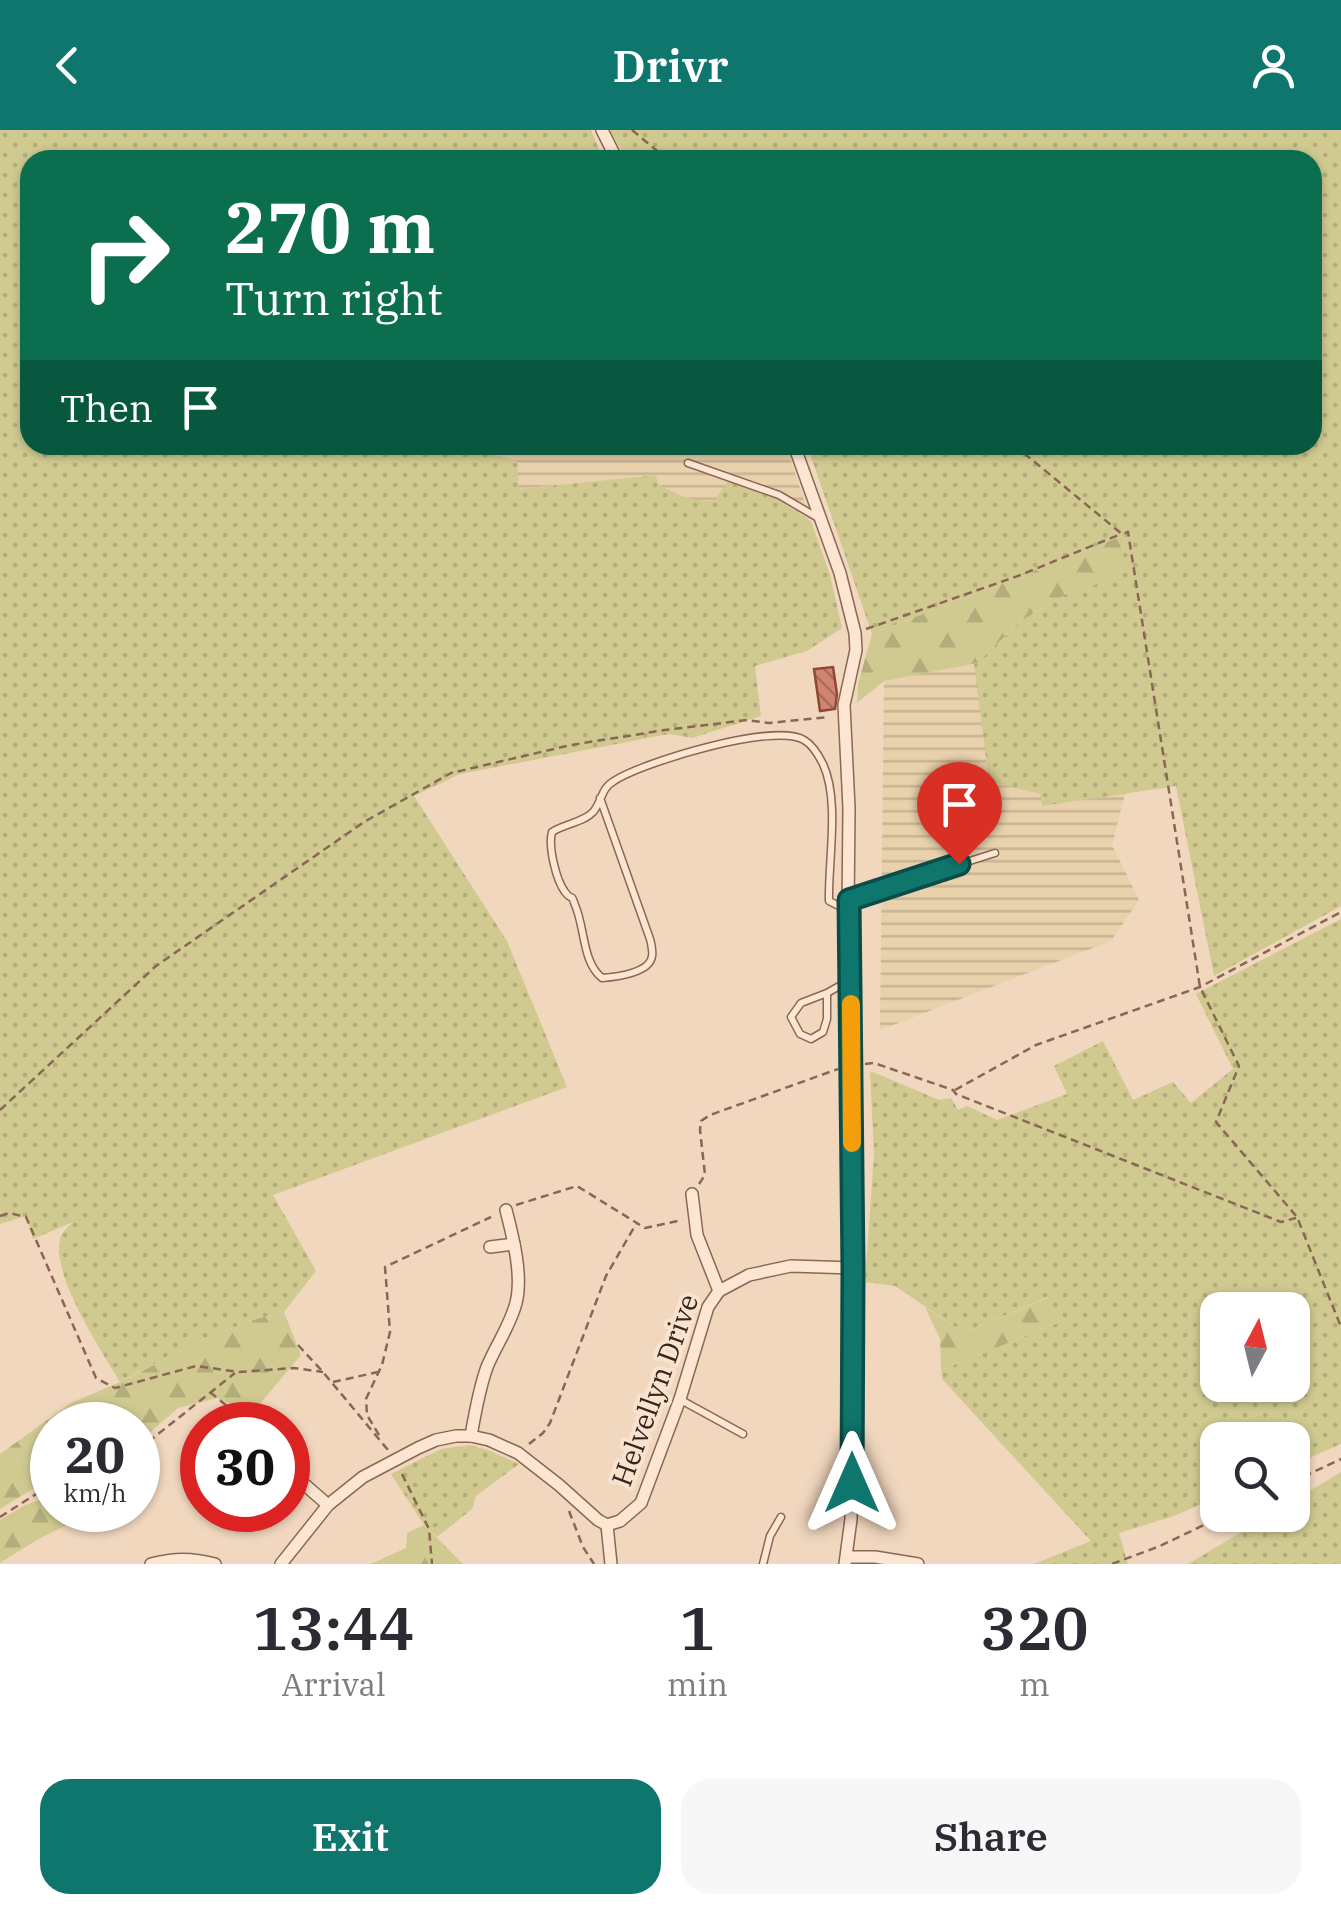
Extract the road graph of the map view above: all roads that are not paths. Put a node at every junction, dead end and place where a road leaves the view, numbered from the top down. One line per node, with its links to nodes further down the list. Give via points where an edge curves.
1 (798, 455): 3 (street)
2 (688, 463): 3 (lane, via 779,495)
3 (821, 520): 6 (street, via 856,632 844,704)
4 (600, 798): 4 (lane, via 592,813 552,832 549,841 594,972 614,978 642,968 653,954); 6 (lane, via 608,784 630,771 725,743 781,734 806,741 825,768 831,803 830,901)
5 (996, 852): 6 (lane)
6 (848, 905): 7 (street)
7 (851, 979): 8 (lane); 13 (street)
8 (827, 993): 8 (lane, via 796,1009 791,1017 800,1034 812,1039 823,1032)
9 (692, 1194): 14 (street, via 696,1234)
10 (506, 1210): 11 (street)
11 (514, 1244): 12 (street); 17 (street, via 517,1300 488,1368)
12 (490, 1247)
13 (853, 1268): 14 (street, Helvellyn Drive, via 791,1266 749,1275); 22 (street)
14 (718, 1291): 15 (street, Helvellyn Drive)
15 (680, 1400): 16 (lane); 21 (street, Helvellyn Drive, via 642,1503)
16 (744, 1434)
17 (471, 1436): 19 (street, via 436,1440 363,1477); 21 (street, Helvellyn Drive, via 518,1453)
18 (310, 1489): 19 (street)
19 (328, 1505): 25 (street)
20 (781, 1517): 27 (lane)
21 (607, 1525): 26 (street)
22 (846, 1561): 28 (street, via 875,1557)
23 (151, 1564): 24 (street, via 176,1558)
24 (215, 1564)
25 (281, 1564)
26 (611, 1564)
27 (763, 1564)
28 (918, 1564)

